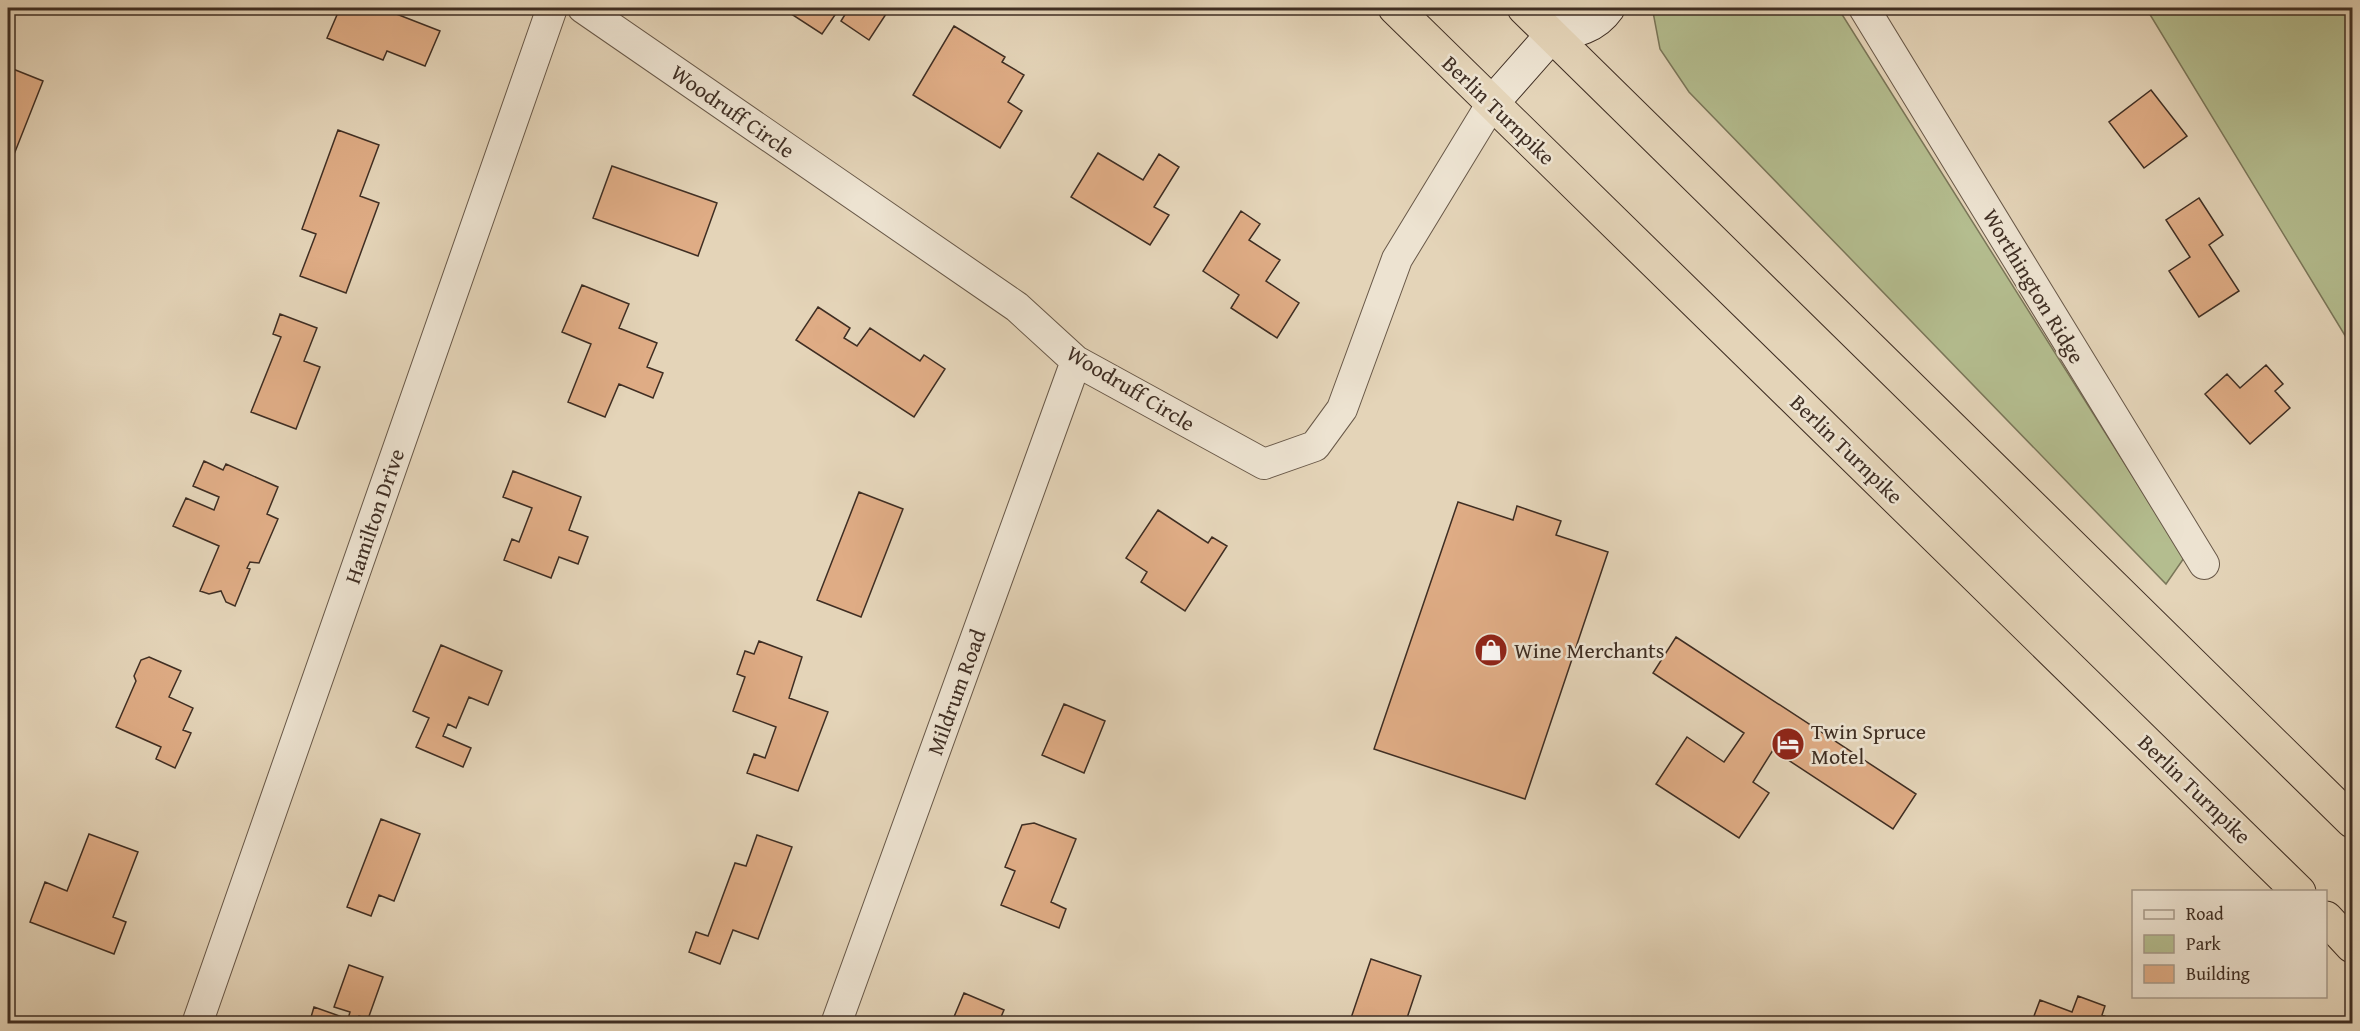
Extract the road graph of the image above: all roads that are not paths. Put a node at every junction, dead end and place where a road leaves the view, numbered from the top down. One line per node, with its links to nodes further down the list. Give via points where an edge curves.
1 (552, 8): 15 (street, Hamilton Drive)
2 (583, 8): 9 (street, Woodruff Circle, via 1017,307)
3 (1395, 8): 8 (highway, Berlin Turnpike)
4 (1524, 8): 7 (highway)
5 (1608, 8): 7 (main road, via 1581,30)
6 (1864, 8): 10 (street, Worthington Ridge)
7 (1557, 21): 8 (main road); 11 (highway)
8 (1492, 103): 9 (street, Woodruff Circle, via 1397,259 1342,409 1315,446 1264,464); 12 (highway, Berlin Turnpike)
9 (1076, 361): 16 (street, Mildrum Road)
10 (2204, 564)
11 (2352, 820)
12 (2298, 890)
13 (2327, 920): 14 (highway)
14 (2352, 946)
15 (197, 1023)
16 (836, 1023)

